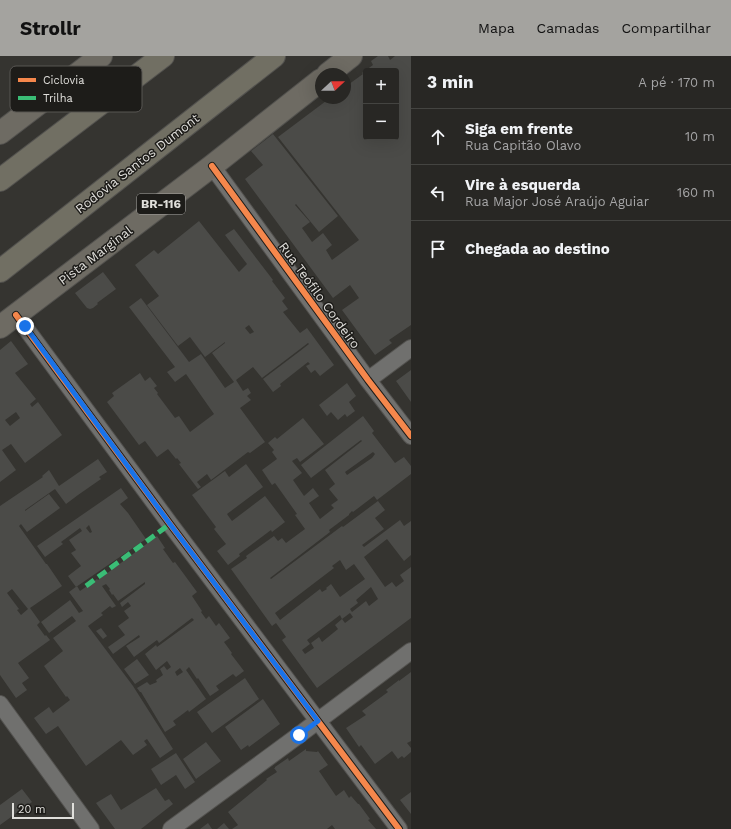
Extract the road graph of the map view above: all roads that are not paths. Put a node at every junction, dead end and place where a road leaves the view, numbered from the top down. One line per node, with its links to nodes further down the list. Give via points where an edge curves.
1 (101, 56): 6 (main road)
2 (163, 56): 8 (highway)
3 (285, 56): 5 (highway, Rodovia Santos Dumont)
4 (351, 56): 7 (main road)
5 (267, 62): 15 (highway, Rodovia Santos Dumont)
6 (88, 66)
7 (336, 68)
8 (142, 72)
9 (315, 85): 13 (main road, Pista Marginal / BR-116)
10 (28, 112): 12 (main road)
11 (89, 112): 14 (highway)
12 (0, 134)
13 (212, 166): 16 (main road, Pista Marginal / BR-116); 18 (street, Rua Teófilo Cordeiro)
14 (0, 180)
15 (0, 271)
16 (8, 321): 22 (street, via 170,524)
17 (411, 348): 18 (street)
18 (368, 380): 19 (street, Rua Teófilo Cordeiro)
19 (411, 436)
20 (411, 651): 22 (street)
21 (0, 704): 23 (street)
22 (318, 721): 24 (street); 25 (street)
23 (91, 829)
24 (171, 829)
25 (399, 829)

